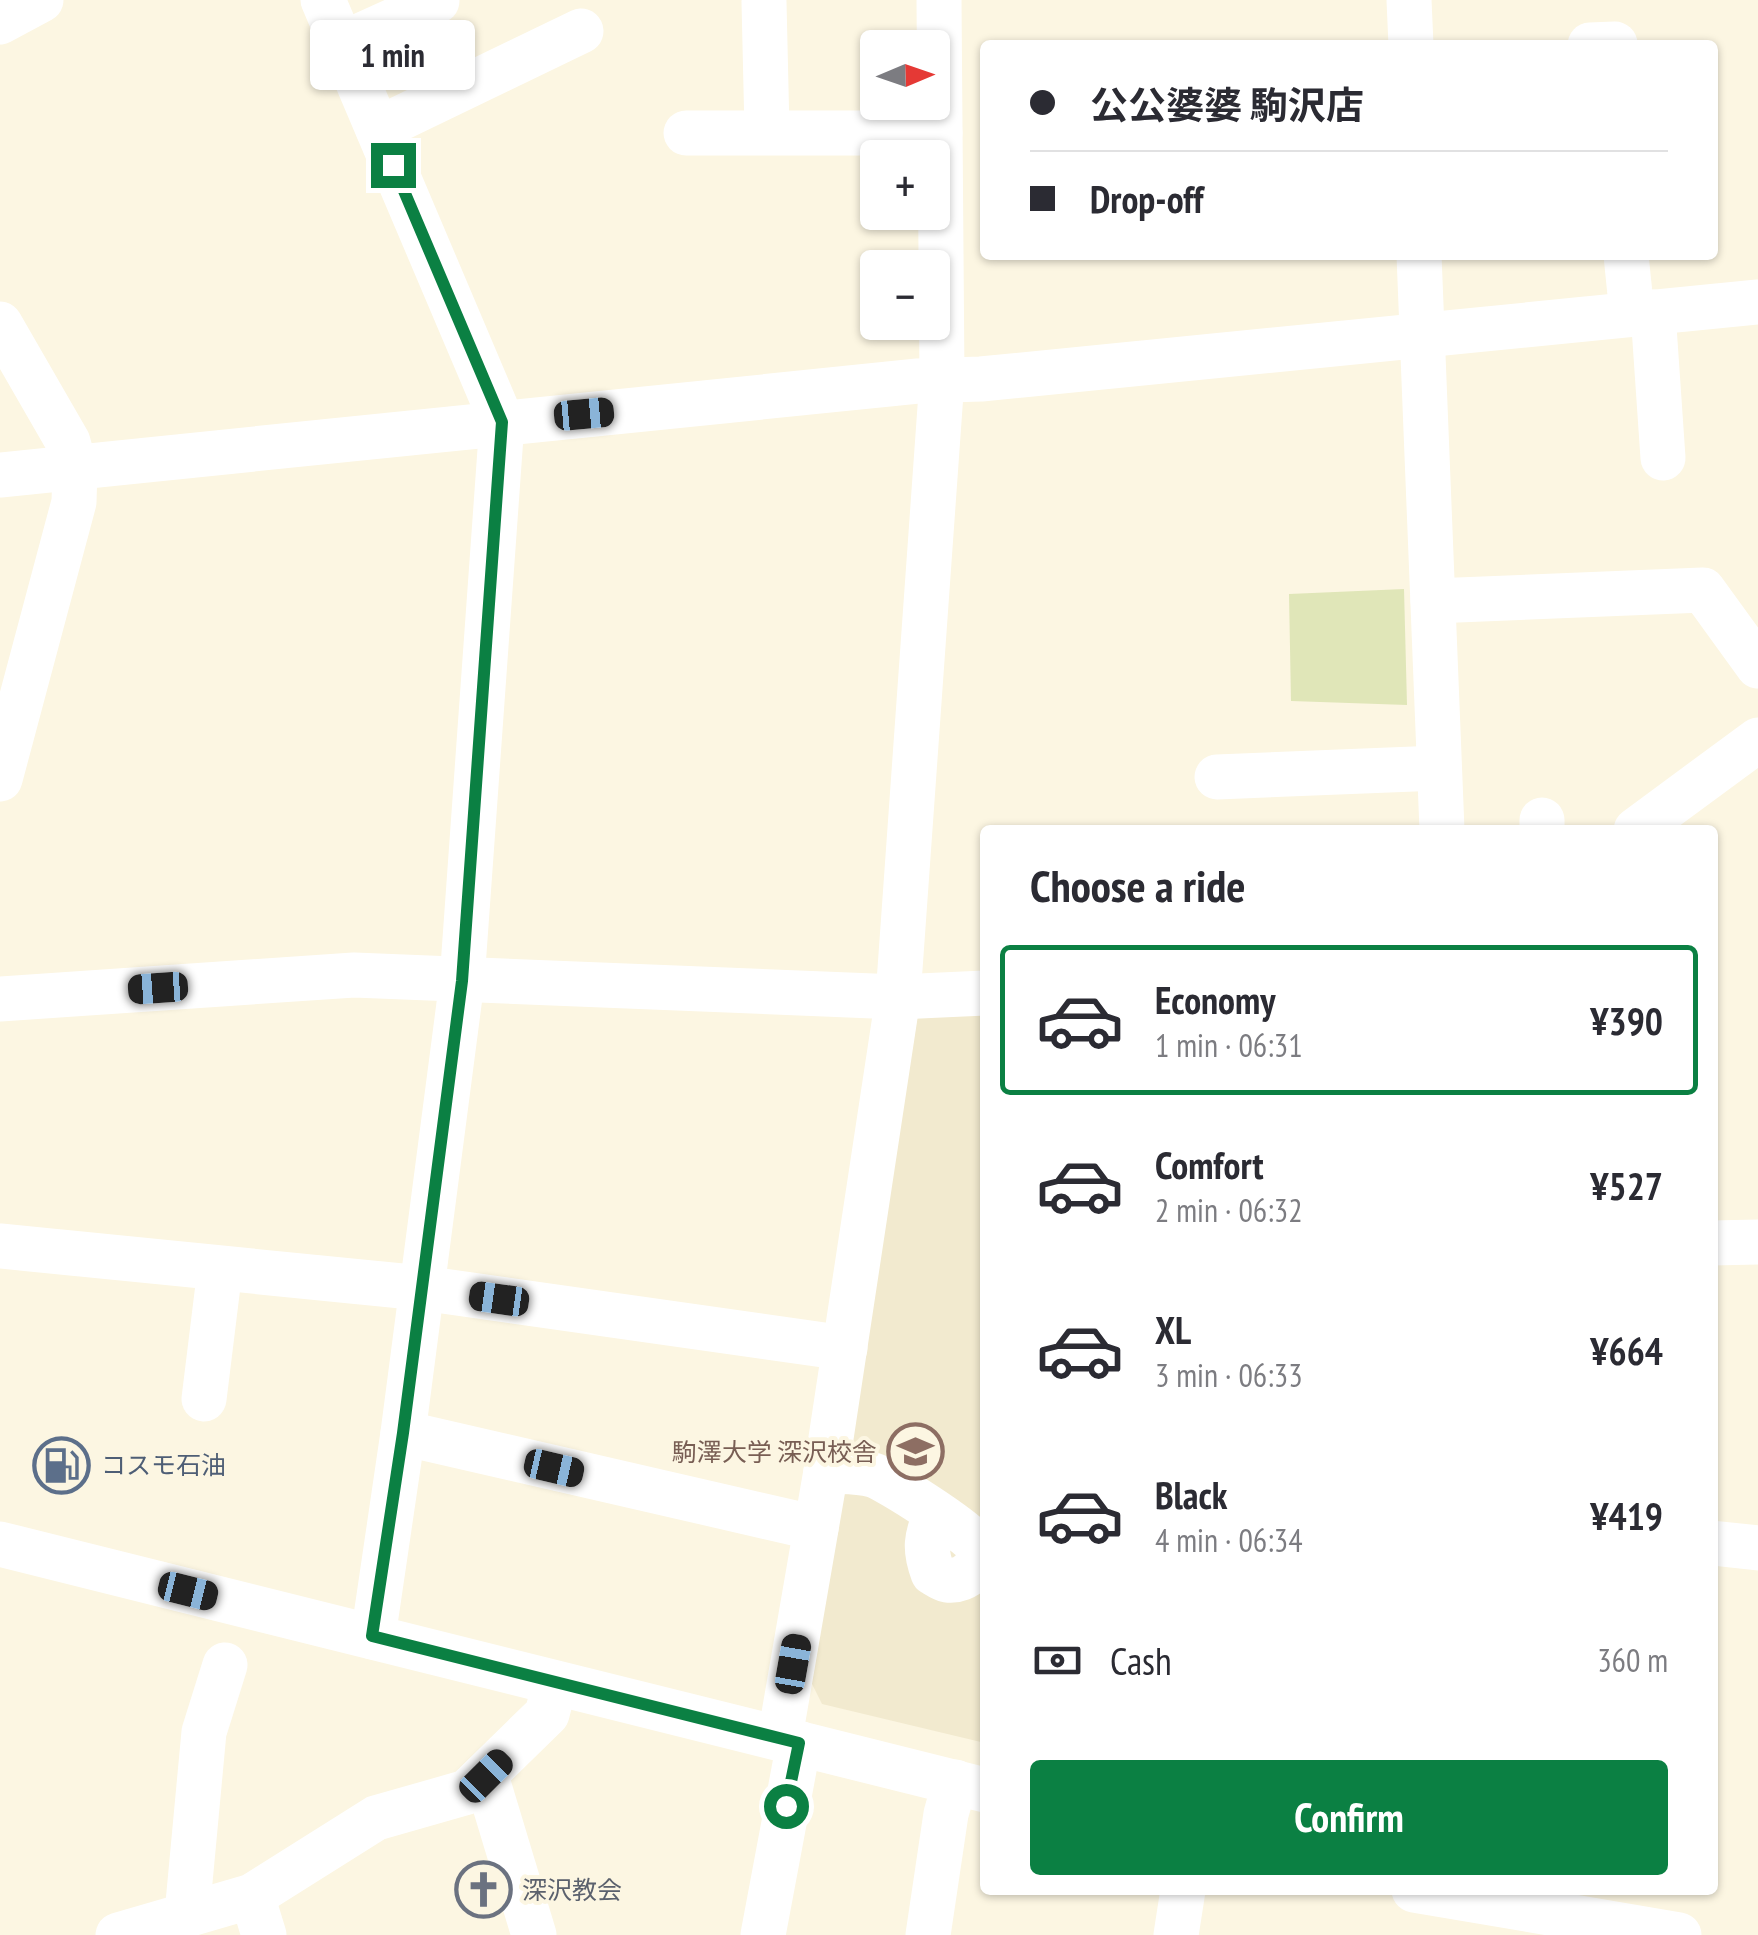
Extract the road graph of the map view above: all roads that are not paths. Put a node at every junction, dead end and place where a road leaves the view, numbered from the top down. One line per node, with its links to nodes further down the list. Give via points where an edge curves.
1 (41, 0): 7 (street)
2 (324, 0): 10 (street)
3 (939, 0): 13 (street)
4 (1409, 0): 9 (street)
5 (438, 1): 10 (street)
6 (764, 2): 12 (street)
7 (0, 22)
8 (581, 30): 11 (street)
9 (1411, 40)
10 (342, 44): 11 (street)
11 (378, 128): 22 (street)
12 (767, 132): 13 (street); 14 (street)
13 (940, 132): 21 (street)
14 (686, 133)
15 (1418, 260): 20 (street)
16 (1627, 260): 18 (street)
17 (1758, 302): 18 (street)
18 (1643, 313): 20 (street); 23 (street)
19 (0, 324): 24 (street, via 68,442)
20 (1422, 334): 21 (street); 26 (street)
21 (942, 379): 22 (street); 36 (street)
22 (502, 422): 24 (street); 34 (street)
23 (1663, 458)
24 (75, 468): 25 (street); 31 (street, via 74,502)
25 (0, 475)
26 (1433, 601): 27 (street, via 1703,590); 29 (street)
27 (1758, 666)
28 (1758, 740): 33 (street)
29 (1439, 768): 30 (street); 32 (street)
30 (1217, 777)
31 (0, 779)
32 (1442, 825)
33 (1643, 825)
34 (462, 981): 36 (street); 37 (street, via 354,975); 42 (street)
35 (980, 993): 36 (street)
36 (898, 997): 43 (street)
37 (0, 1000)
38 (1758, 1242): 39 (street)
39 (1718, 1243)
40 (0, 1246): 41 (street)
41 (220, 1269): 42 (street); 44 (street)
42 (422, 1288): 43 (street); 45 (street)
43 (845, 1348): 46 (street)
44 (204, 1399)
45 (403, 1433): 48 (street); 52 (street)
46 (826, 1471): 47 (street, via 875,1475); 48 (street)
47 (936, 1513)
48 (816, 1528): 55 (street)
49 (0, 1544): 52 (street)
50 (1718, 1544): 51 (street)
51 (1758, 1548)
52 (372, 1636): 54 (street)
53 (224, 1665): 60 (street, via 204,1732)
54 (555, 1683): 55 (street); 56 (street, via 547,1714)
55 (789, 1740): 57 (street); 64 (street)
56 (486, 1776): 61 (street, via 467,1792 376,1818); 63 (street)
57 (970, 1786): 65 (street, via 946,1814)
58 (1182, 1895): 66 (street)
59 (1483, 1897): 67 (street)
60 (188, 1914): 61 (street); 62 (street)
61 (258, 1916)
62 (118, 1935)
63 (534, 1935)
64 (762, 1935)
65 (928, 1935)
66 (1176, 1935)
67 (1678, 1935)

